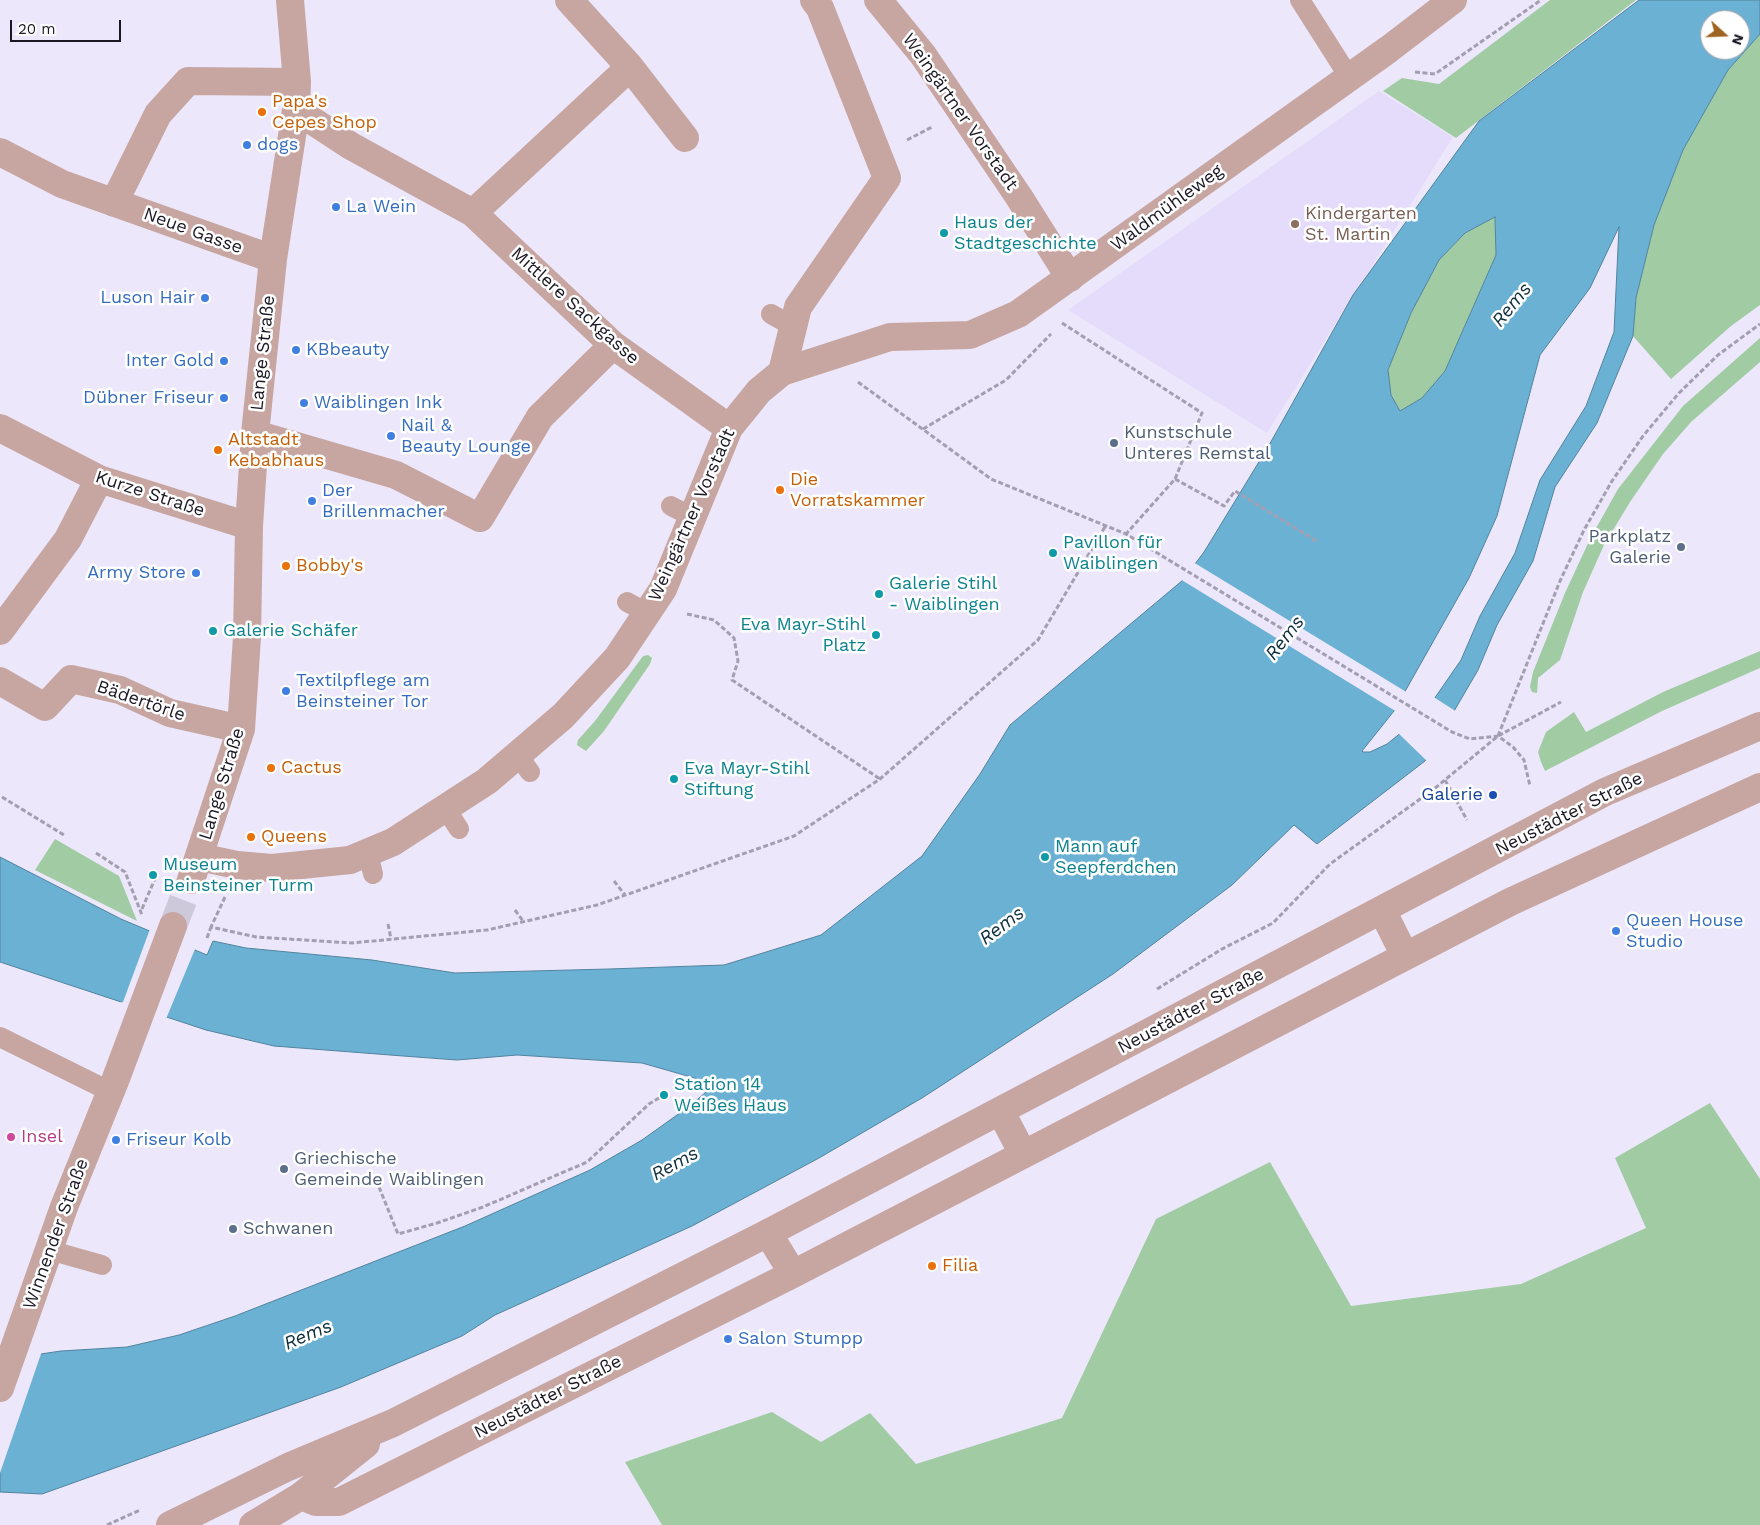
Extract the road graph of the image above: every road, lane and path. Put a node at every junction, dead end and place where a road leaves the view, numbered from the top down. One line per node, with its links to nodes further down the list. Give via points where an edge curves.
1 (290, 0): 11 (street, Lange Straße)
2 (569, 0): 8 (street)
3 (878, 0): 13 (street, Weingärtner Vorstadt, via 923,55)
4 (1300, 0): 10 (lane)
5 (1453, 0): 10 (street, Waldmühleweg)
6 (1541, 0): 9 (path, via 1435,74)
7 (823, 3): 16 (street)
8 (630, 67): 14 (street); 18 (street)
9 (1410, 72)
10 (1349, 77): 20 (street, Waldmühleweg)
11 (297, 82): 12 (street, Lange Straße); 17 (street, via 188,81 158,114)
12 (296, 110): 18 (street, Mittlere Sackgasse, via 351,146); 19 (street, Lange Straße)
13 (962, 112): 16 (path); 20 (street, Weingärtner Vorstadt)
14 (685, 138)
15 (0, 152): 17 (street, Neue Gasse, via 62,184)
16 (877, 155): 26 (street, via 886,178 798,307 782,320)
17 (114, 203): 19 (street, Neue Gasse)
18 (473, 213): 24 (street, Mittlere Sackgasse)
19 (273, 259): 30 (street, Lange Straße)
20 (1070, 278): 25 (street, Waldmühleweg, via 1018,314 970,334 890,337)
21 (1056, 320): 22 (path)
22 (1062, 323): 29 (path, via 1006,380); 31 (path, via 1202,413)
23 (1760, 324): 43 (path, via 1718,355 1680,393 1643,436 1612,482 1560,581)
24 (613, 345): 28 (street, Mittlere Sackgasse); 30 (street, via 540,416 480,518 396,475)
25 (825, 358): 26 (street, Weingärtner Vorstadt); 29 (path)
26 (782, 372): 28 (street, Weingärtner Vorstadt, via 759,391)
27 (0, 428): 32 (street, Kurze Straße)
28 (730, 428): 37 (street, Weingärtner Vorstadt, via 682,512)
29 (923, 430): 33 (path, via 991,479)
30 (255, 434): 34 (street, Lange Straße)
31 (1175, 478): 35 (path); 36 (path, via 1224,506 1235,491 1240,493)
32 (99, 480): 34 (street, Kurze Straße); 38 (street, via 68,539)
33 (1106, 525): 35 (path); 44 (path, via 1038,640)
34 (249, 526): 42 (street, Lange Straße, via 248,637)
35 (1126, 534): 43 (path, via 1452,732 1470,739)
36 (1318, 542)
37 (663, 589): 44 (path, via 684,614 714,620 734,638 738,661 732,680); 52 (street, Weingärtner Vorstadt, via 637,607 617,658 524,764 500,772 452,819 393,842 370,863 350,860 285,874)
38 (3, 619)
39 (0, 681): 42 (street, Bädertörle, via 46,707 71,678 120,690 170,713)
40 (1561, 702): 43 (path)
41 (1760, 726): 58 (street, Neustädter Straße, via 1605,792)
42 (241, 729): 52 (street, Lange Straße)
43 (1498, 736): 45 (path); 46 (path, via 1524,760)
44 (880, 779): 56 (path, via 794,836)
45 (1445, 780): 49 (path); 61 (path, via 1330,864)
46 (1530, 786)
47 (1760, 787): 65 (street, Neustädter Straße, via 1510,902)
48 (2, 797): 50 (path)
49 (1467, 820)
50 (64, 835)
51 (96, 853): 55 (path, via 125,872)
52 (210, 866): 64 (path, via 211,927 256,937 352,943)
53 (614, 881): 56 (path)
54 (153, 883): 59 (path)
55 (134, 894)
56 (625, 895): 60 (path, via 597,905)
57 (514, 910): 60 (path)
58 (1382, 910): 65 (street); 69 (street, Neustädter Straße)
59 (141, 912)
60 (523, 922): 64 (path, via 487,930)
61 (1274, 922)
62 (388, 924): 64 (path)
63 (170, 932): 67 (street)
64 (391, 939)
65 (1404, 956): 70 (street, Neustädter Straße)
66 (0, 1037): 67 (lane)
67 (113, 1087): 73 (street, Winnender Straße)
68 (664, 1095): 71 (path, via 649,1104 587,1162 437,1223 398,1234)
69 (1001, 1112): 70 (street); 72 (street, Neustädter Straße)
70 (1023, 1154): 75 (street, Neustädter Straße)
71 (379, 1187)
72 (768, 1233): 75 (street); 77 (street, Neustädter Straße)
73 (49, 1250): 74 (lane); 76 (street, Winnender Straße)
74 (102, 1264)
75 (793, 1274): 78 (street, Neustädter Straße, via 340,1502 316,1502)
76 (0, 1388)
77 (393, 1423): 78 (street, Neustädter Straße); 79 (street, Neustädter Straße, via 288,1467)
78 (300, 1496): 80 (street, Neustädter Straße)
79 (170, 1525)
80 (253, 1525)

